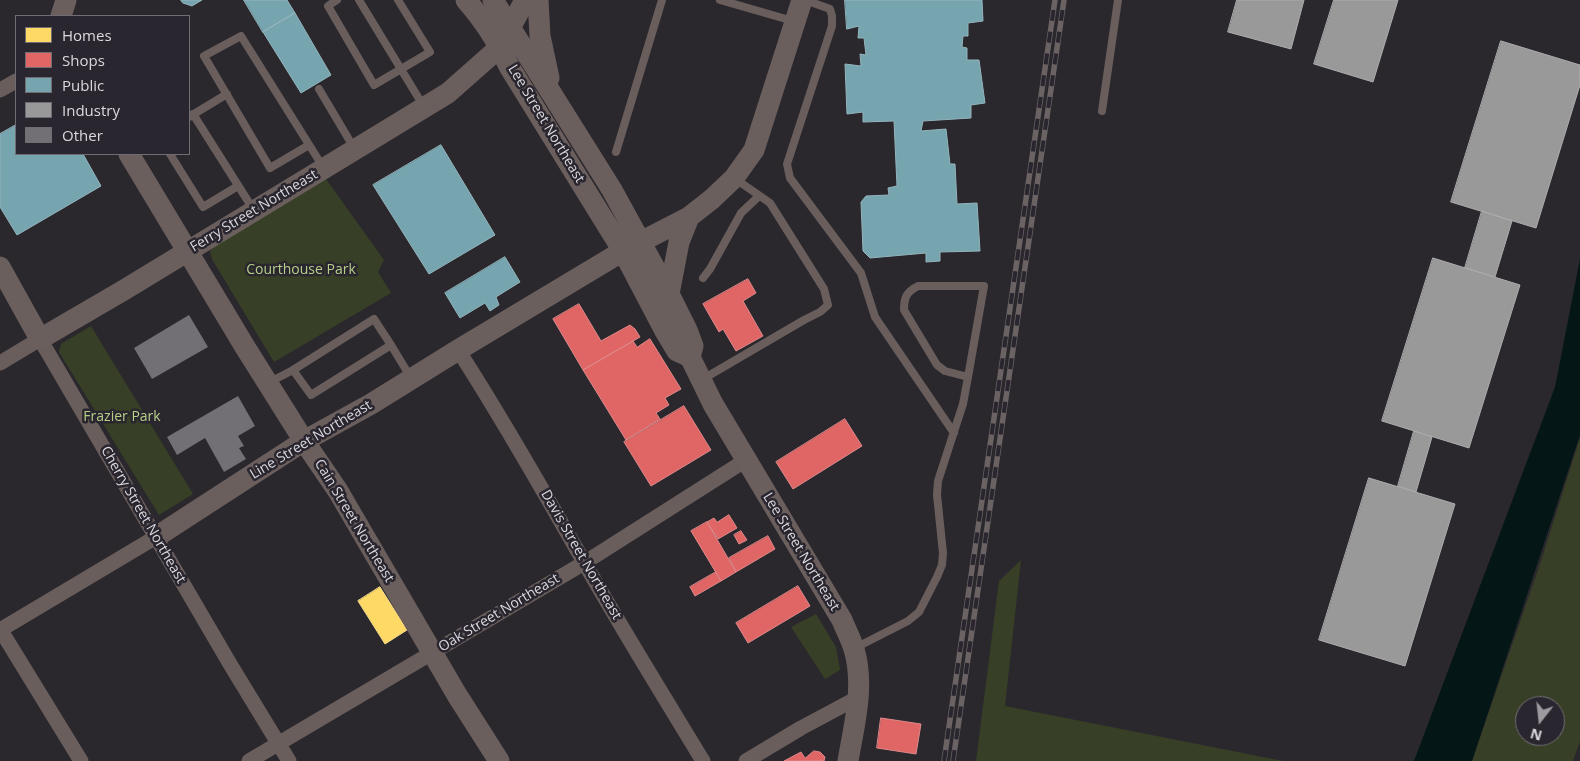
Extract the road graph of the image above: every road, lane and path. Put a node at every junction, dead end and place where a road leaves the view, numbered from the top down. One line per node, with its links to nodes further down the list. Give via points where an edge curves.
1 (66, 0): 13 (street)
2 (336, 0): 17 (lane, via 328,6 374,85)
3 (359, 0): 17 (lane)
4 (398, 0): 17 (lane, via 430,52)
5 (466, 0): 16 (street, Lee Street Northeast)
6 (493, 0): 15 (street, Lee Street Northeast)
7 (525, 0): 15 (street, Ferry Street Northeast)
8 (538, 0): 21 (street, via 540,36)
9 (662, 0): 28 (lane)
10 (720, 0): 14 (lane)
11 (803, 0): 14 (street, Line Street Northeast); 52 (lane, via 830,8 832,26 787,164 790,178 861,273 875,317)
12 (1118, 0): 24 (lane)
13 (61, 15)
14 (795, 22): 32 (street, Line Street Northeast, via 754,150)
15 (510, 28): 16 (street, Ferry Street Northeast); 21 (street, Lee Street Northeast)
16 (500, 47): 23 (street, Ferry Street Northeast, via 458,86); 37 (street, Lee Street Northeast, via 510,68)
17 (401, 69): 23 (lane)
18 (15, 82): 20 (street)
19 (319, 89): 27 (lane)
20 (0, 90)
21 (553, 93): 37 (street, Lee Street Northeast, via 612,190)
22 (226, 94): 25 (lane); 26 (lane, via 270,168); 26 (lane, via 204,56 241,36)
23 (425, 108): 27 (street, Ferry Street Northeast)
24 (1102, 111)
25 (191, 115): 33 (lane)
26 (309, 145): 31 (lane)
27 (355, 149): 31 (street, Ferry Street Northeast)
28 (616, 152)
29 (130, 155): 38 (street, Cain Street Northeast)
30 (171, 155): 33 (lane, via 203,207)
31 (324, 168): 35 (street, Ferry Street Northeast)
32 (734, 178): 34 (lane); 36 (street, Line Street Northeast)
33 (238, 186): 35 (lane)
34 (759, 196): 40 (lane, via 741,213); 50 (lane, via 770,203 783,222 824,289 828,304 820,312)
35 (254, 211): 38 (street, Ferry Street Northeast)
36 (689, 217): 37 (street, Line Street Northeast); 41 (street, via 679,242)
37 (632, 246): 41 (street, Lee Street Northeast); 44 (street, Line Street Northeast); 45 (street, Lee Street Northeast, via 665,331 677,351)
38 (186, 251): 42 (street, Ferry Street Northeast); 51 (street, Cain Street Northeast)
39 (0, 267): 42 (street, Cherry Street Northeast)
40 (703, 278)
41 (669, 294): 45 (street, Lee Street Northeast, via 693,346)
42 (40, 339): 46 (street, Ferry Street Northeast); 55 (street, Cherry Street Northeast)
43 (391, 346): 47 (lane, via 311,394); 47 (lane, via 374,319); 49 (lane)
44 (458, 350): 49 (street, Line Street Northeast); 56 (street, Davis Street Northeast)
45 (690, 357): 50 (street, Lee Street Northeast)
46 (0, 363)
47 (293, 370): 51 (lane)
48 (968, 377): 48 (lane, via 945,371 938,365 904,310 904,300 910,290 918,286 984,286); 52 (lane)
49 (412, 379): 53 (street, Line Street Northeast)
50 (702, 380): 54 (street, Lee Street Northeast)
51 (268, 383): 53 (street, Cain Street Northeast)
52 (954, 433): 58 (lane, via 938,481 943,553 938,577 914,617)
53 (304, 441): 55 (street, Line Street Northeast); 59 (street, Cain Street Northeast, via 338,492)
54 (746, 460): 56 (street, Oak Street Northeast); 58 (street, Lee Street Northeast, via 842,620)
55 (156, 537): 57 (street, Line Street Northeast); 61 (street, Cherry Street Northeast)
56 (584, 563): 59 (street, Oak Street Northeast); 66 (street, Davis Street Northeast)
57 (0, 629): 62 (street)
58 (854, 649): 60 (street, Lee Street Northeast)
59 (433, 653): 61 (street, Oak Street Northeast); 65 (street, Cain Street Northeast)
60 (859, 697): 67 (street); 68 (street, Lee Street Northeast)
61 (279, 744): 63 (street, Oak Street Northeast); 64 (street, Cherry Street Northeast)
62 (81, 761)
63 (249, 761)
64 (289, 761)
65 (499, 761)
66 (702, 761)
67 (746, 761)
68 (848, 761)

